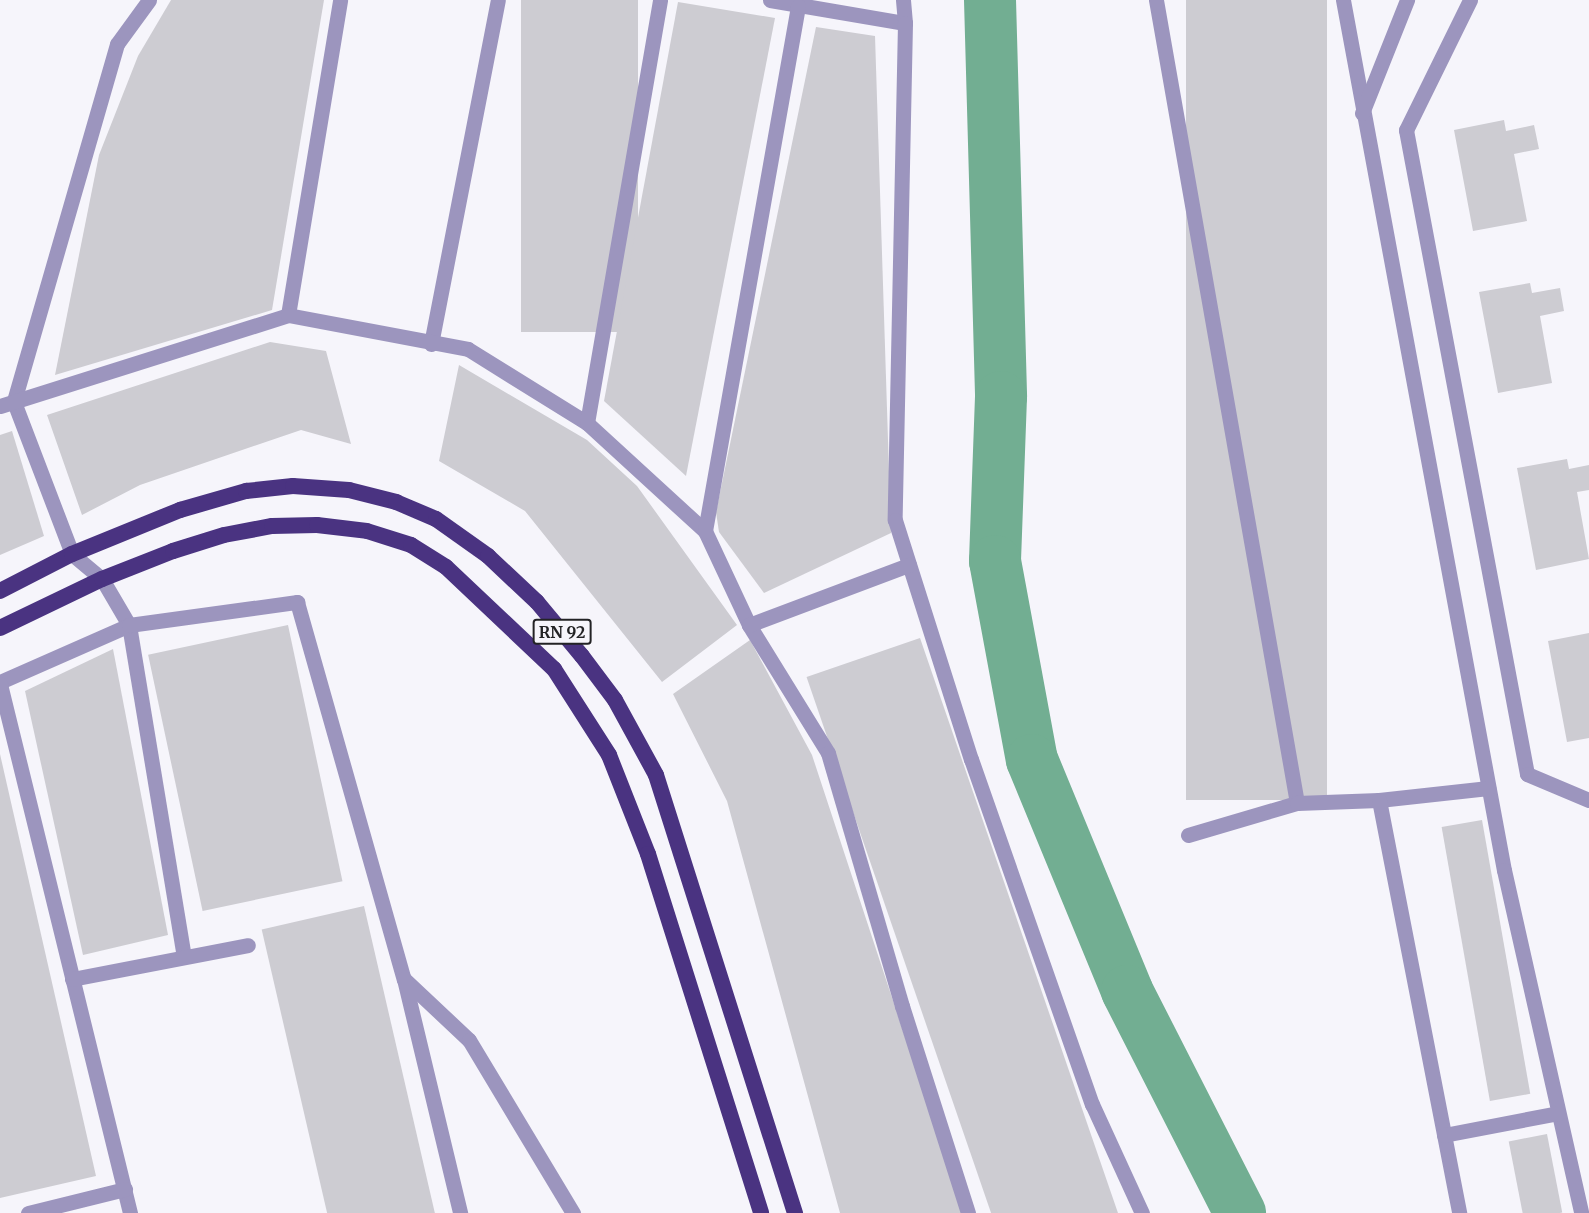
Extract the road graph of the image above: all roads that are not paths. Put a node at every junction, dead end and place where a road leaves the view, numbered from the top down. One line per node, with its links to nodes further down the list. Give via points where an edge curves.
1 (149, 0): 16 (street, via 117,44)
2 (340, 0): 14 (street)
3 (498, 0): 15 (street)
4 (660, 0): 17 (street)
5 (770, 0): 11 (street)
6 (903, 0): 12 (street)
7 (1156, 0): 30 (street)
8 (1343, 0): 13 (street)
9 (1407, 0): 13 (street)
10 (1470, 0): 29 (street, via 1406,130 1527,774)
11 (798, 6): 12 (street); 18 (street)
12 (905, 23): 20 (street, via 895,520)
13 (1362, 113): 27 (street)
14 (288, 315): 15 (street); 16 (street)
15 (432, 344): 17 (street, via 468,349)
16 (7, 404): 19 (street)
17 (587, 423): 18 (street)
18 (705, 531): 24 (street)
19 (72, 554): 21 (street); 22 (highway, RN 92); 45 (highway, RN 92, via 180,510 246,491 292,486 349,490 396,502 436,519 488,556 537,602 582,656 615,700 656,775 683,850)
20 (909, 565): 24 (street); 47 (street, via 971,759 1092,1104)
21 (102, 579): 23 (street); 25 (highway, RN 92); 44 (highway, RN 92, via 224,535 272,526 327,526 367,531 411,545 446,567 515,628 554,669 586,715 626,793)
22 (0, 591)
23 (129, 625): 26 (street); 33 (street); 35 (street, via 297,602)
24 (748, 625): 46 (street, via 828,753)
25 (0, 628)
26 (0, 683): 34 (street)
27 (1488, 788): 28 (street); 36 (street)
28 (1379, 800): 30 (street); 37 (street)
29 (1589, 800)
30 (1297, 803): 31 (street)
31 (1188, 836)
32 (248, 945): 33 (street)
33 (183, 956): 34 (street)
34 (72, 979): 38 (street)
35 (404, 979): 42 (street); 43 (street, via 469,1040)
36 (1558, 1113): 37 (street); 39 (street)
37 (1444, 1135): 48 (street)
38 (125, 1189): 40 (street); 41 (street)
39 (1583, 1208)
40 (28, 1213)
41 (130, 1213)
42 (460, 1213)
43 (573, 1213)
44 (761, 1213)
45 (795, 1213)
46 (968, 1213)
47 (1142, 1213)
48 (1459, 1213)

